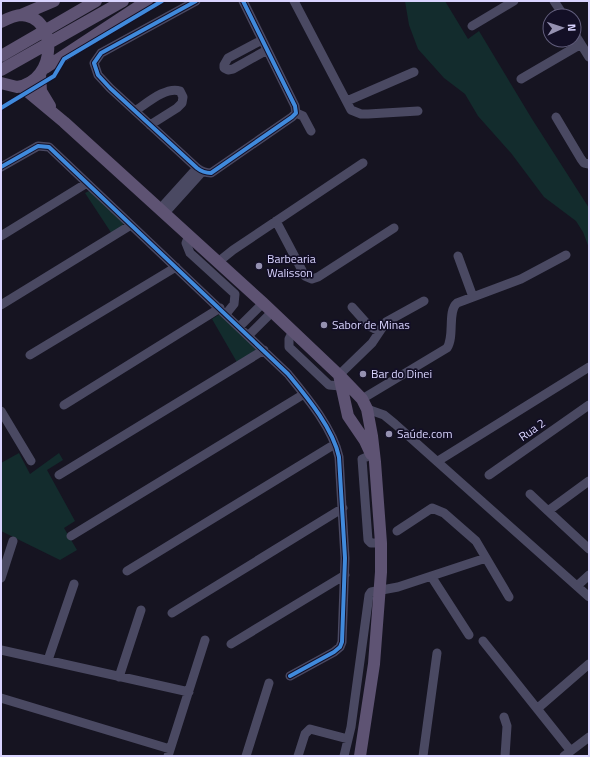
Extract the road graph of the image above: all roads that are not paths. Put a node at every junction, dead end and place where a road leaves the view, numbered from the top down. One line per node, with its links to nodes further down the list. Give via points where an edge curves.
1 (54, 1): 9 (main road)
2 (96, 1): 16 (main road)
3 (123, 1): 18 (main road)
4 (147, 1): 19 (main road)
5 (196, 1): 26 (street, via 96,57 94,63 98,75)
6 (243, 1): 12 (street)
7 (294, 1): 25 (street)
8 (514, 1): 11 (street)
9 (21, 15): 10 (main road); 19 (main road, via 36,20 50,46)
10 (1, 22)
11 (472, 26)
12 (262, 40): 15 (street); 15 (street, via 228,58 224,68 233,69)
13 (582, 46): 17 (street)
14 (574, 48): 21 (street)
15 (267, 50): 28 (street, via 295,106)
16 (1, 56)
17 (589, 57)
18 (1, 70)
19 (43, 71): 23 (main road); 30 (main road, via 43,95)
20 (414, 72): 25 (street)
21 (521, 79)
22 (1, 83): 23 (main road)
23 (20, 87): 24 (main road); 30 (main road)
24 (1, 95)
25 (347, 101): 27 (street, via 352,110 361,114)
26 (135, 111): 31 (street); 31 (street, via 166,92 180,91 183,97 179,106)
27 (418, 112)
28 (296, 113): 32 (street, via 303,116); 36 (street, via 211,173)
29 (556, 117): 34 (street, via 581,159)
30 (64, 122): 38 (main road)
31 (150, 125): 36 (street)
32 (311, 131)
33 (363, 163): 39 (street)
34 (589, 164)
35 (1, 167): 37 (street, via 38,146 45,146)
36 (199, 170): 38 (street)
37 (87, 183): 40 (street); 43 (street)
38 (163, 211): 42 (main road)
39 (276, 221): 41 (street, via 305,276 312,279); 46 (street)
40 (131, 225): 47 (street); 51 (street)
41 (394, 228)
42 (189, 235): 46 (main road); 53 (street, via 186,243 190,253 235,294 234,304)
43 (1, 236)
44 (566, 255): 48 (street, via 521,279)
45 (458, 256): 48 (street)
46 (218, 262): 50 (main road)
47 (176, 267): 53 (street); 59 (street)
48 (472, 297): 63 (street, via 454,306 447,348)
49 (424, 301): 56 (street, via 386,322)
50 (263, 303): 54 (main road); 55 (street)
51 (1, 305)
52 (352, 307): 56 (street, via 369,326)
53 (223, 311): 55 (street); 64 (street)
54 (272, 312): 57 (street); 61 (main road)
55 (239, 327): 57 (street)
56 (378, 331): 61 (street, via 372,343)
57 (248, 336): 58 (street)
58 (264, 350): 62 (street); 76 (street)
59 (30, 355)
60 (589, 367): 74 (street)
61 (340, 381): 63 (main road); 66 (main road)
62 (304, 394): 71 (street); 82 (street)
63 (362, 401): 66 (main road, via 349,398); 68 (street); 69 (main road)
64 (64, 405)
65 (589, 405): 75 (street, Rua 2)
66 (345, 406): 70 (main road)
67 (1, 411): 73 (street)
68 (384, 415): 69 (street); 74 (street)
69 (370, 423): 70 (main road, via 364,428); 72 (main road)
70 (356, 428): 72 (main road)
71 (335, 444): 79 (street, via 339,457); 86 (street)
72 (373, 459): 93 (main road, via 381,543)
73 (31, 461)
74 (438, 461): 92 (street)
75 (489, 475)
76 (59, 476)
77 (589, 481): 80 (street)
78 (530, 494): 80 (street)
79 (342, 508): 87 (street); 97 (street)
80 (548, 511): 84 (street)
81 (397, 531): 85 (street, via 432,508 436,508 472,537)
82 (71, 536)
83 (13, 542): 90 (street)
84 (589, 549)
85 (486, 558): 89 (street); 94 (street)
86 (127, 571)
87 (345, 575): 101 (street); 106 (street, via 340,647)
88 (589, 575): 92 (street)
89 (431, 576): 93 (street); 98 (street)
90 (1, 578)
91 (74, 584): 104 (street)
92 (577, 586): 95 (street)
93 (380, 590): 113 (street, via 371,592 367,599); 114 (main road, via 374,664)
94 (509, 597)
95 (589, 597)
96 (141, 610): 107 (street)
97 (172, 613)
98 (469, 635)
99 (205, 640): 109 (street)
100 (483, 641): 111 (street)
101 (231, 644)
102 (1, 650): 104 (street)
103 (436, 653): 123 (street)
104 (48, 660): 107 (street)
105 (589, 664): 111 (street)
106 (290, 676)
107 (119, 677): 109 (street)
108 (269, 683): 119 (street)
109 (189, 692): 117 (street)
110 (1, 698): 117 (street)
111 (538, 708): 118 (street)
112 (504, 717): 124 (street, via 507,726)
113 (351, 727): 114 (street); 116 (street)
114 (364, 729): 122 (main road)
115 (589, 736): 118 (street)
116 (348, 739): 120 (street, via 310,729 305,734); 121 (street)
117 (169, 752)
118 (567, 753)
119 (246, 756)
120 (298, 756)
121 (344, 756)
122 (360, 756)
123 (423, 756)
124 (505, 756)

